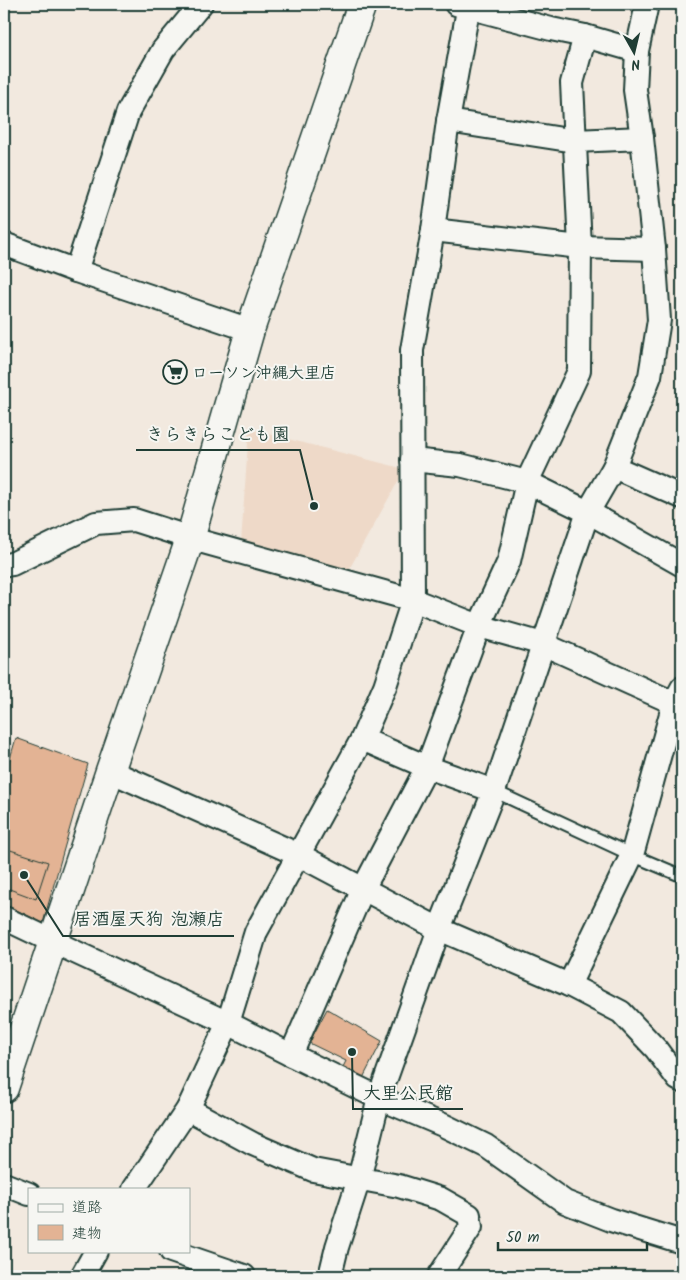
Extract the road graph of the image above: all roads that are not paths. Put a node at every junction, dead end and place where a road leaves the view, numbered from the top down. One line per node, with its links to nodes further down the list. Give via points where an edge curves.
1 (201, 4): 14 (street, via 162,50 128,112)
2 (362, 4): 15 (street)
3 (647, 4): 6 (street)
4 (464, 5): 5 (street); 7 (street)
5 (586, 36): 6 (street); 9 (street, via 572,83)
6 (637, 51): 8 (street, via 635,90)
7 (448, 121): 9 (street); 10 (street)
8 (642, 138): 9 (street); 13 (street)
9 (575, 141): 12 (street)
10 (433, 230): 12 (street); 16 (street, via 412,350)
11 (4, 244): 14 (street)
12 (580, 247): 13 (street); 18 (street, via 578,371)
13 (654, 249): 17 (street, via 658,320 650,376)
14 (76, 271): 15 (street)
15 (250, 330): 21 (street)
16 (412, 460): 18 (street, via 460,465); 24 (street)
17 (614, 467): 19 (street); 20 (street)
18 (527, 482): 20 (street); 25 (street, via 509,561)
19 (682, 497)
20 (588, 512): 23 (street); 26 (street)
21 (190, 538): 22 (street, via 134,520 96,523); 24 (street); 30 (street)
22 (4, 565)
23 (682, 565)
24 (413, 600): 25 (street); 28 (street, via 386,686)
25 (479, 626): 26 (street); 29 (street)
26 (543, 644): 27 (street); 31 (street)
27 (680, 700): 33 (street)
28 (362, 739): 29 (street); 32 (street)
29 (427, 767): 31 (street); 35 (street)
30 (110, 771): 32 (street); 38 (street)
31 (494, 791): 33 (lane); 37 (street)
32 (299, 855): 35 (street); 40 (street, via 256,932)
33 (632, 855): 34 (lane); 39 (street)
34 (682, 876)
35 (363, 889): 37 (street); 41 (street)
36 (4, 918): 38 (street)
37 (439, 929): 39 (street); 44 (street)
38 (53, 941): 40 (street); 43 (street)
39 (569, 985): 42 (street, via 621,1012)
40 (228, 1023): 41 (street); 45 (street)
41 (291, 1055): 44 (street)
42 (682, 1081)
43 (4, 1088)
44 (379, 1098): 46 (street); 50 (street, via 486,1146 565,1202)
45 (188, 1109): 46 (street, via 253,1144 314,1170); 48 (street)
46 (359, 1179): 55 (street); 56 (street, via 399,1186 442,1199 469,1215 470,1227)
47 (4, 1184): 49 (street)
48 (135, 1188)
49 (28, 1194)
50 (682, 1242)
51 (95, 1252): 53 (street)
52 (174, 1252): 54 (street)
53 (82, 1276)
54 (244, 1276)
55 (330, 1276)
56 (439, 1276)

